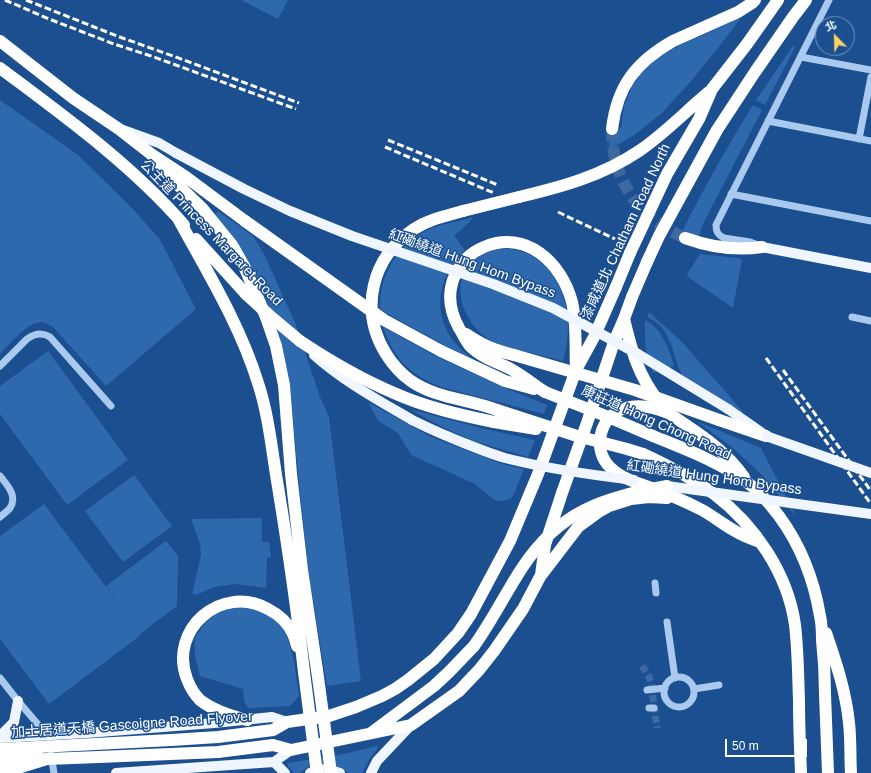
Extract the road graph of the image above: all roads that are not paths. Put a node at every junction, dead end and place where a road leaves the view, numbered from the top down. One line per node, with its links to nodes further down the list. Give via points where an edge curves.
1 (755, 0): 13 (highway, via 738,12 664,46 641,64 621,94)
2 (778, 0): 10 (highway, 漆咸道北 Chatham Road North)
3 (806, 0): 24 (highway, bridge, via 717,130 659,236)
4 (829, 0): 6 (street)
5 (0, 41): 12 (highway, 公主道 Princess Margaret Road, via 73,98)
6 (800, 57): 8 (street); 11 (street)
7 (0, 68): 18 (highway, 公主道 Princess Margaret Road, via 106,149)
8 (871, 70)
9 (871, 77): 14 (street)
10 (712, 89): 29 (highway, 漆咸道北 Chatham Road North, bridge, via 667,174 594,337); 35 (highway, bridge, via 639,151 614,166 558,188 439,217 414,229 386,257 374,282 371,306 376,334 391,362 411,381 438,394 485,406)
11 (768, 121): 14 (street); 17 (street)
12 (119, 129): 16 (highway, 公主道 Princess Margaret Road); 36 (main road, 紅磡繞道 Hung Hom Bypass, bridge, via 159,143 290,211 352,236 493,284 552,308 638,354 728,409)
13 (612, 129)
14 (859, 139): 15 (street)
15 (871, 141)
16 (151, 154): 30 (highway, 公主道 Princess Margaret Road, bridge, via 384,320 441,351); 75 (highway, bridge, via 202,208 232,246 244,266 274,339 284,385 302,570)
17 (731, 194): 19 (street); 21 (street, via 716,230 724,238 750,242)
18 (179, 220): 27 (highway, 公主道 Princess Margaret Road, bridge, via 246,294); 50 (highway, via 239,333 264,404 285,529)
19 (871, 221)
20 (685, 238): 21 (highway, via 721,247)
21 (762, 247): 22 (main road)
22 (871, 268)
23 (852, 317): 25 (street)
24 (624, 319): 33 (highway, via 643,379); 45 (highway, via 545,545)
25 (871, 321)
26 (460, 330): 29 (highway, via 451,309 450,297 454,277 464,261 479,249 498,243 526,245 550,261 569,293 575,320); 31 (highway, via 471,347); 36 (highway, bridge, via 497,351 635,390)
27 (300, 341): 35 (highway, 公主道 Princess Margaret Road, bridge, via 358,376 414,401 477,418); 40 (main road, 紅磡繞道 Hung Hom Bypass, bridge, via 327,366 369,394 434,431 504,458)
28 (0, 366): 32 (street, via 32,335 45,334)
29 (576, 370): 34 (highway, 漆咸道北 Chatham Road North)
30 (505, 381): 31 (highway, 康莊道 Hong Chong Road)
31 (545, 392): 39 (highway, 康莊道 Hong Chong Road, bridge, via 696,454)
32 (111, 406)
33 (668, 414): 39 (highway, via 700,434 722,452); 41 (highway, via 637,406 626,407 611,416 604,424 600,434 600,449 607,464 621,476)
34 (555, 425): 59 (highway, 加士居道天橋 Gascoigne Road Flyover, via 510,541 458,633 434,659 408,680 382,696 329,716)
35 (577, 436): 44 (highway, bridge, via 643,454 690,478 715,495)
36 (766, 436): 37 (main road, 紅磡繞道 Hung Hom Bypass, bridge)
37 (871, 473)
38 (0, 476): 43 (street, via 12,492 14,500 10,509)
39 (749, 484): 48 (highway, 康莊道 Hong Chong Road, via 788,528 798,546 813,584)
40 (668, 486): 42 (main road, 紅磡繞道 Hung Hom Bypass, bridge); 61 (highway, bridge, via 631,493 597,504 555,530 525,564 474,646 438,683)
41 (683, 500): 44 (highway, via 747,538); 45 (highway, via 641,497 600,511 578,527)
42 (871, 514)
43 (0, 517)
44 (760, 542): 78 (highway, via 783,580 792,608 798,669)
45 (541, 574): 60 (highway, via 524,609 479,670 459,691)
46 (655, 583): 47 (street)
47 (656, 593)
48 (820, 617): 79 (highway, 康莊道 Hong Chong Road); 80 (highway, via 844,694 849,723)
49 (667, 622): 52 (street)
50 (304, 672): 58 (highway, via 293,634 285,622 272,611 242,601 228,602 205,614 194,624 187,637 183,655 190,687 200,699 217,711); 74 (highway, bridge)
51 (0, 678): 57 (street)
52 (675, 678): 54 (street); 55 (street, via 689,680)
53 (719, 685): 55 (street)
54 (665, 688): 55 (street, via 665,697 676,706 690,702); 56 (street)
55 (694, 689)
56 (647, 690)
57 (18, 701): 62 (street); 63 (main road, via 14,722)
58 (247, 720): 59 (main road, via 272,717); 62 (main road)
59 (287, 722): 64 (highway, 加士居道天橋 Gascoigne Road Flyover, bridge, via 273,730 218,737)
60 (411, 725): 61 (highway); 77 (main road, via 377,761)
61 (370, 734): 65 (highway)
62 (48, 735): 63 (main road); 70 (street)
63 (0, 737)
64 (0, 749)
65 (291, 750): 67 (highway, 加士居道天橋 Gascoigne Road Flyover, bridge, via 273,745 218,752); 68 (main road)
66 (0, 758): 67 (highway, 加士居道天橋 Gascoigne Road Flyover, via 22,756)
67 (47, 759): 69 (highway, via 21,767)
68 (274, 762): 71 (main road); 72 (main road)
69 (0, 769)
70 (54, 773)
71 (116, 773)
72 (285, 773)
73 (310, 773): 76 (main road, via 329,769)
74 (317, 773)
75 (331, 773)
76 (340, 773)
77 (371, 773)
78 (801, 773)
79 (828, 773)
80 (851, 773)

